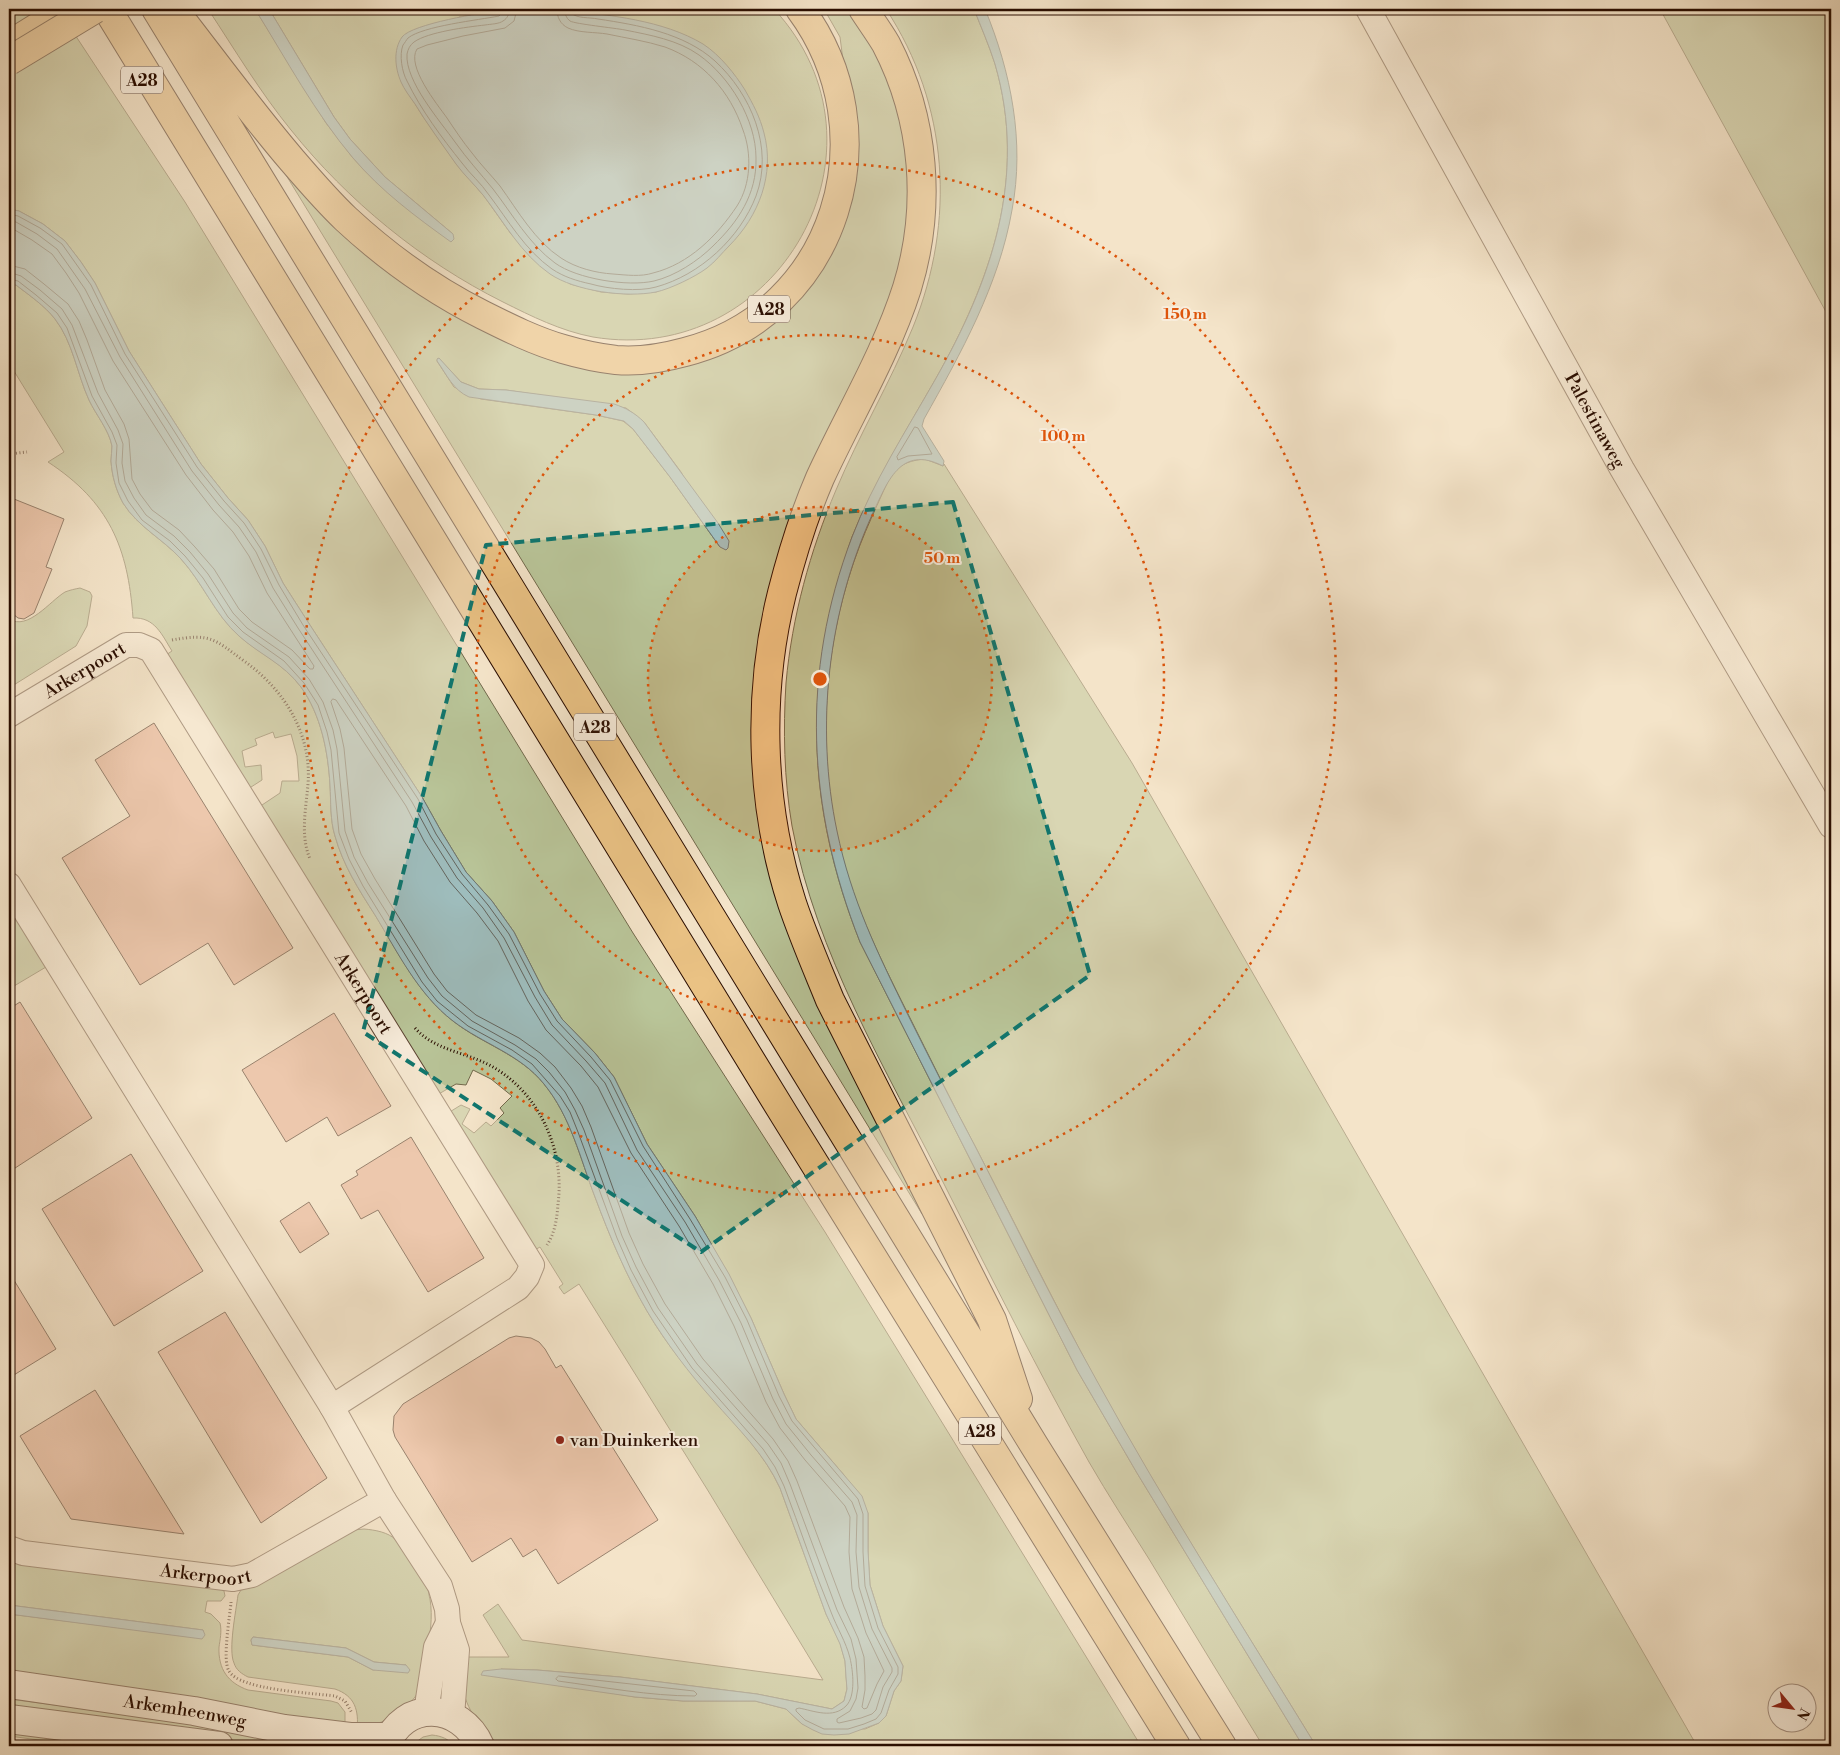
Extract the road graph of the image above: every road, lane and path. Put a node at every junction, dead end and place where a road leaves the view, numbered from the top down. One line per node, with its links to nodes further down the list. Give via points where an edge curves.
1 (67, 9): 10 (main road)
2 (89, 9): 12 (main road, A28)
3 (95, 9): 11 (main road, bridge)
4 (107, 9): 12 (main road, A28)
5 (156, 9): 23 (main road, A28)
6 (173, 9): 7 (main road, A28, via 320,193 398,262 466,306 532,338 562,349 617,360 648,360 708,346 762,315 806,269 834,218 846,142 844,114 824,48)
7 (800, 9)
8 (863, 9): 23 (main road, A28, via 885,42 912,111 922,181 920,220 915,256 895,320 820,480 795,546 782,595 767,678 769,794 792,902 814,963 992,1320)
9 (1368, 9): 17 (street, Palestinaweg, via 1622,469)
10 (9, 45)
11 (9, 61)
12 (194, 151): 34 (main road, A28)
13 (27, 452): 14 (path)
14 (9, 454)
15 (151, 650): 16 (street, Arkerpoort, via 139,645 126,645); 18 (path, via 166,641 198,636 210,638 265,678 288,706 306,750 308,782 304,833); 21 (street, Arkerpoort)
16 (9, 715)
17 (1831, 826)
18 (312, 864)
19 (9, 885): 22 (street)
20 (412, 1025): 21 (path, via 432,1043 481,1061 507,1077 532,1103 550,1134 558,1158 558,1211 550,1240)
21 (532, 1265): 22 (street, via 518,1288)
22 (332, 1407): 24 (street)
23 (1034, 1445): 35 (main road, A28)
24 (384, 1500): 26 (street, Arkerpoort, via 252,1574); 28 (street, via 440,1586 447,1608 448,1623 457,1650)
25 (9, 1548): 26 (street, Arkerpoort, via 23,1553)
26 (233, 1579): 30 (path, via 226,1660 228,1671 243,1682 340,1698 348,1705 352,1716)
27 (9, 1684): 30 (main road, Arkemheenweg)
28 (439, 1714): 31 (main road, via 412,1717 399,1725); 33 (main road, via 465,1724)
29 (9, 1719): 32 (main road, Arkemheenweg)
30 (350, 1737): 31 (main road, Arkemheenweg)
31 (388, 1742)
32 (219, 1746)
33 (480, 1746)
34 (1176, 1746)
35 (1222, 1746)

